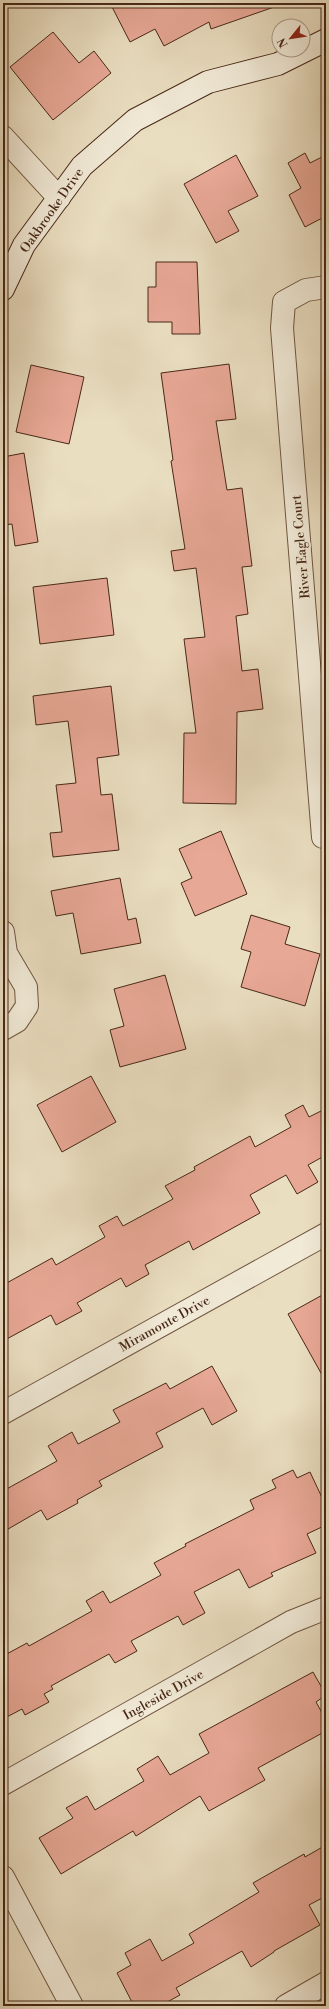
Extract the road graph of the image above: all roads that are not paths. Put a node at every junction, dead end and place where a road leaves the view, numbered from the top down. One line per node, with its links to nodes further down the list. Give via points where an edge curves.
1 (326, 40): 3 (street, Oakbrooke Drive, via 278,64 208,82 135,120 82,166)
2 (3, 137): 3 (street)
3 (59, 198): 5 (street, Oakbrooke Drive, via 24,245)
4 (326, 287): 6 (street, River Eagle Court, via 306,290 284,302 282,328)
5 (3, 289)
6 (323, 837)
7 (3, 932): 8 (street, via 6,953 26,987 27,1006 17,1021)
8 (3, 1029)
9 (326, 1234): 10 (street, Miramonte Drive)
10 (3, 1413)
11 (326, 1608): 12 (street, Ingleside Drive, via 291,1622)
12 (3, 1784)
13 (3, 1877): 15 (street)
14 (326, 1983): 16 (street)
15 (72, 2006)
16 (286, 2006)

